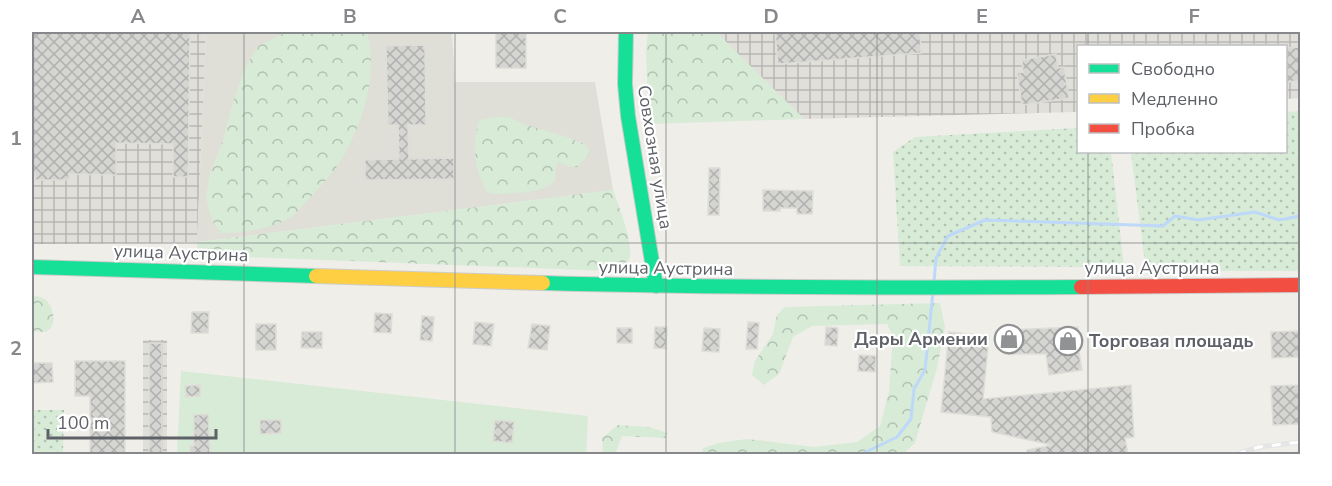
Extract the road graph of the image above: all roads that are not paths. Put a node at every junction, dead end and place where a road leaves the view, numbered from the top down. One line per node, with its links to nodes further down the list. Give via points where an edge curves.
1 (626, 32): 4 (main road, Совхозная улица, via 625,89)
2 (32, 267): 4 (main road, улица Аустрина)
3 (1300, 285): 4 (main road, улица Аустрина)
4 (656, 286)

